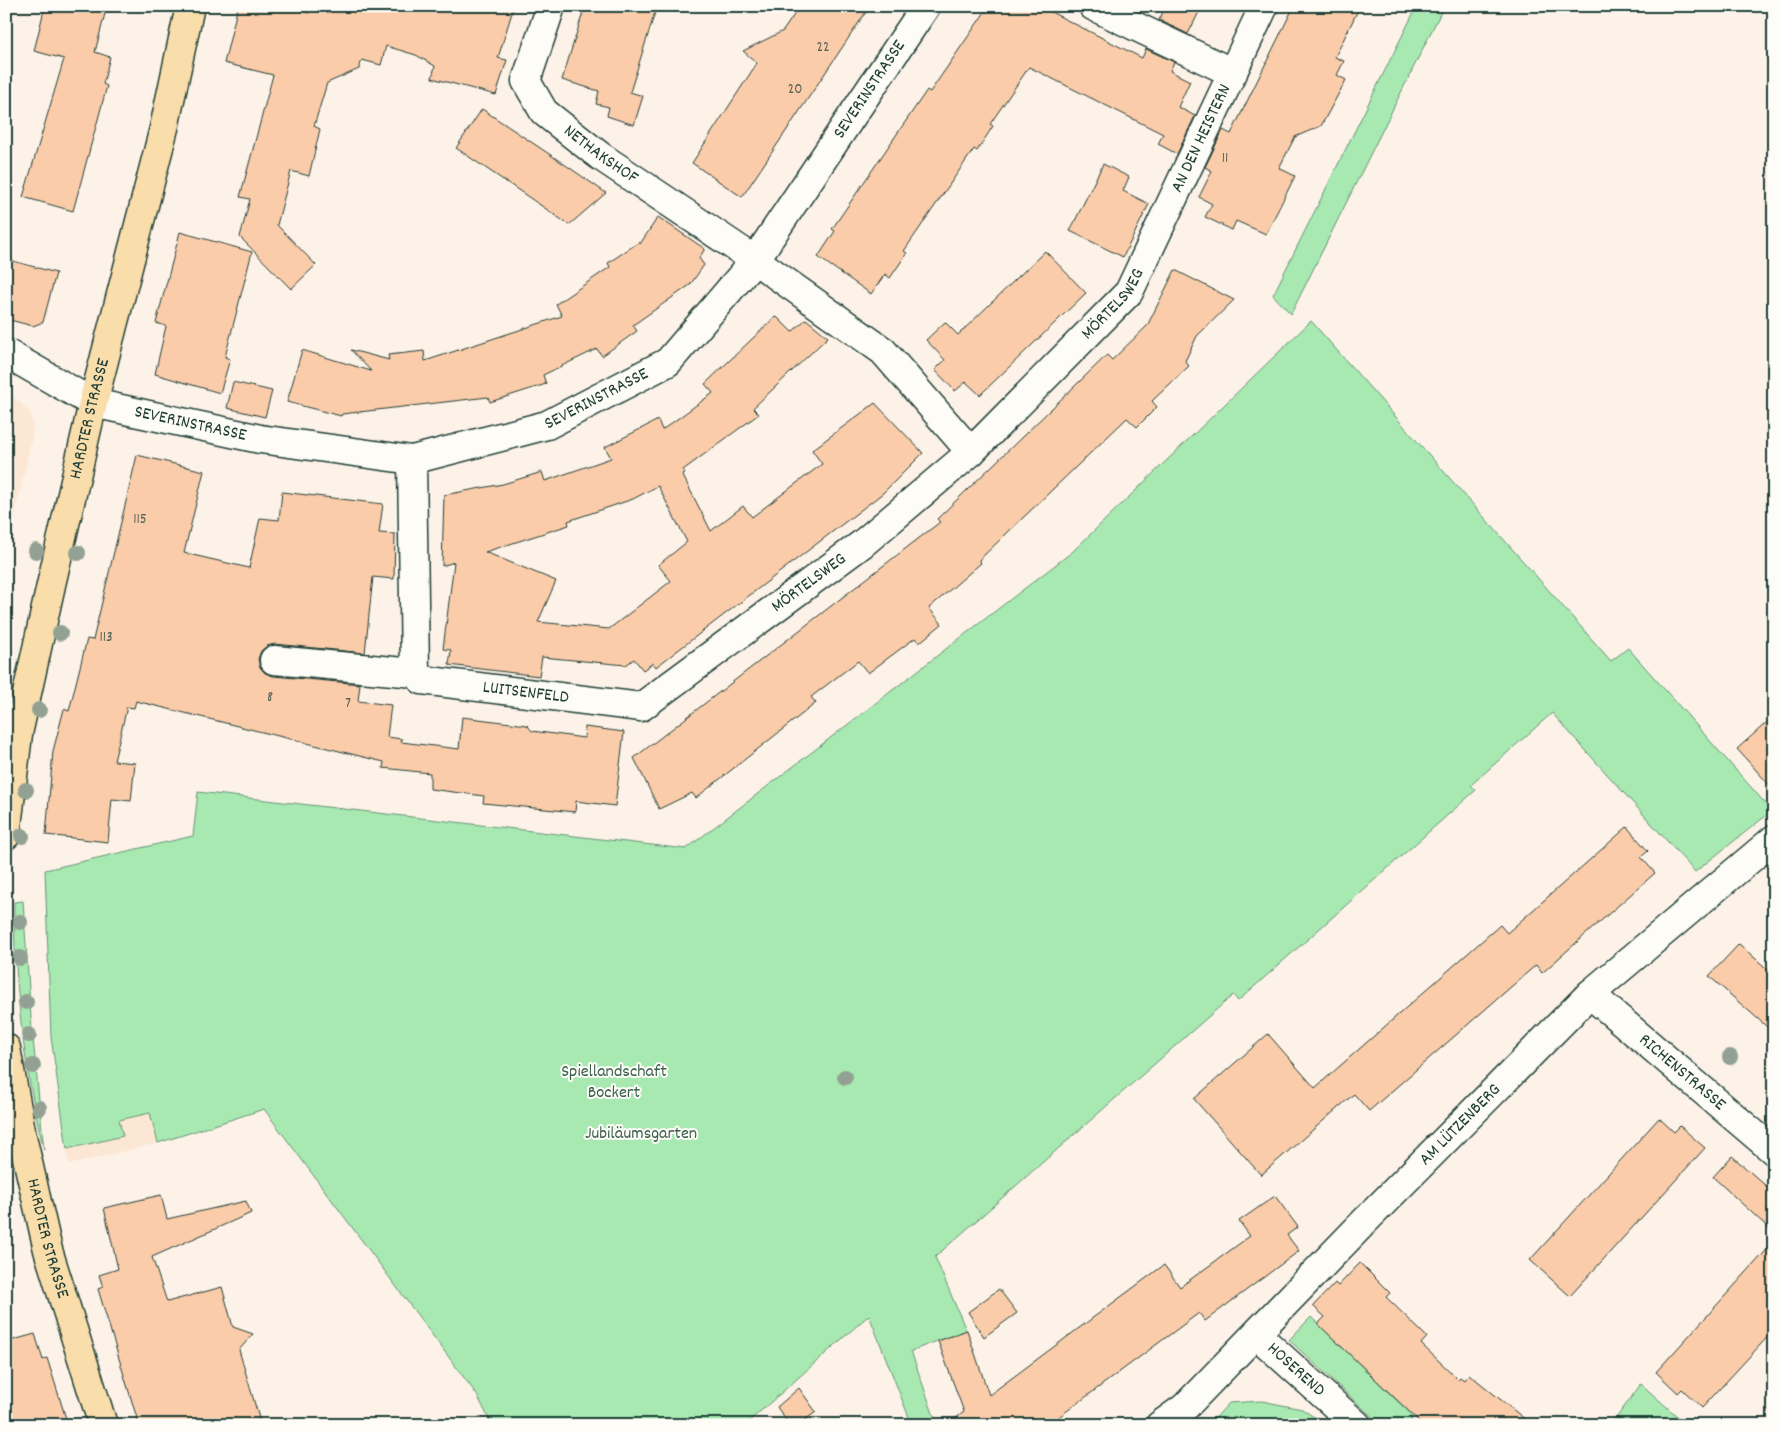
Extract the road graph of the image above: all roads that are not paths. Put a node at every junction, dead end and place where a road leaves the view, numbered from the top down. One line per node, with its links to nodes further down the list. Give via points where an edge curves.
1 (190, 6): 10 (main road, HARDTER STRASSE, via 164,128)
2 (551, 6): 8 (street, NETHAKSHOF, via 526,81 544,112 600,156)
3 (926, 6): 8 (street, SEVERINSTRASSE)
4 (1093, 6): 6 (street, AN DEN HEISTERN)
5 (1264, 6): 6 (street, AN DEN HEISTERN)
6 (1233, 73): 7 (street, AN DEN HEISTERN)
7 (1172, 205): 11 (street, MÖRTELSWEG, via 1129,292)
8 (755, 260): 11 (street, via 883,351); 12 (street, SEVERINSTRASSE, via 668,362 547,425)
9 (6, 354): 10 (street, SEVERINSTRASSE)
10 (93, 403): 12 (street, SEVERINSTRASSE, via 260,439); 16 (main road, HARDTER STRASSE, via 18,734)
11 (971, 452): 15 (street, MÖRTELSWEG, via 862,544)
12 (412, 460): 14 (street)
13 (274, 660): 14 (street, LUITSENFELD)
14 (415, 673): 15 (street, LUITSENFELD, via 422,680)
15 (641, 707)
16 (6, 835)
17 (1774, 839): 18 (street, AM LÜTZENBERG)
18 (1590, 994): 20 (street, RICHENSTRASSE); 21 (street, AM LÜTZENBERG)
19 (6, 1048): 22 (main road, HARDTER STRASSE, via 48,1250)
20 (1774, 1151)
21 (1257, 1335): 23 (street, AM LÜTZENBERG, via 1185,1407); 24 (street, HOSEREND)
22 (103, 1425)
23 (1160, 1425)
24 (1357, 1425)

